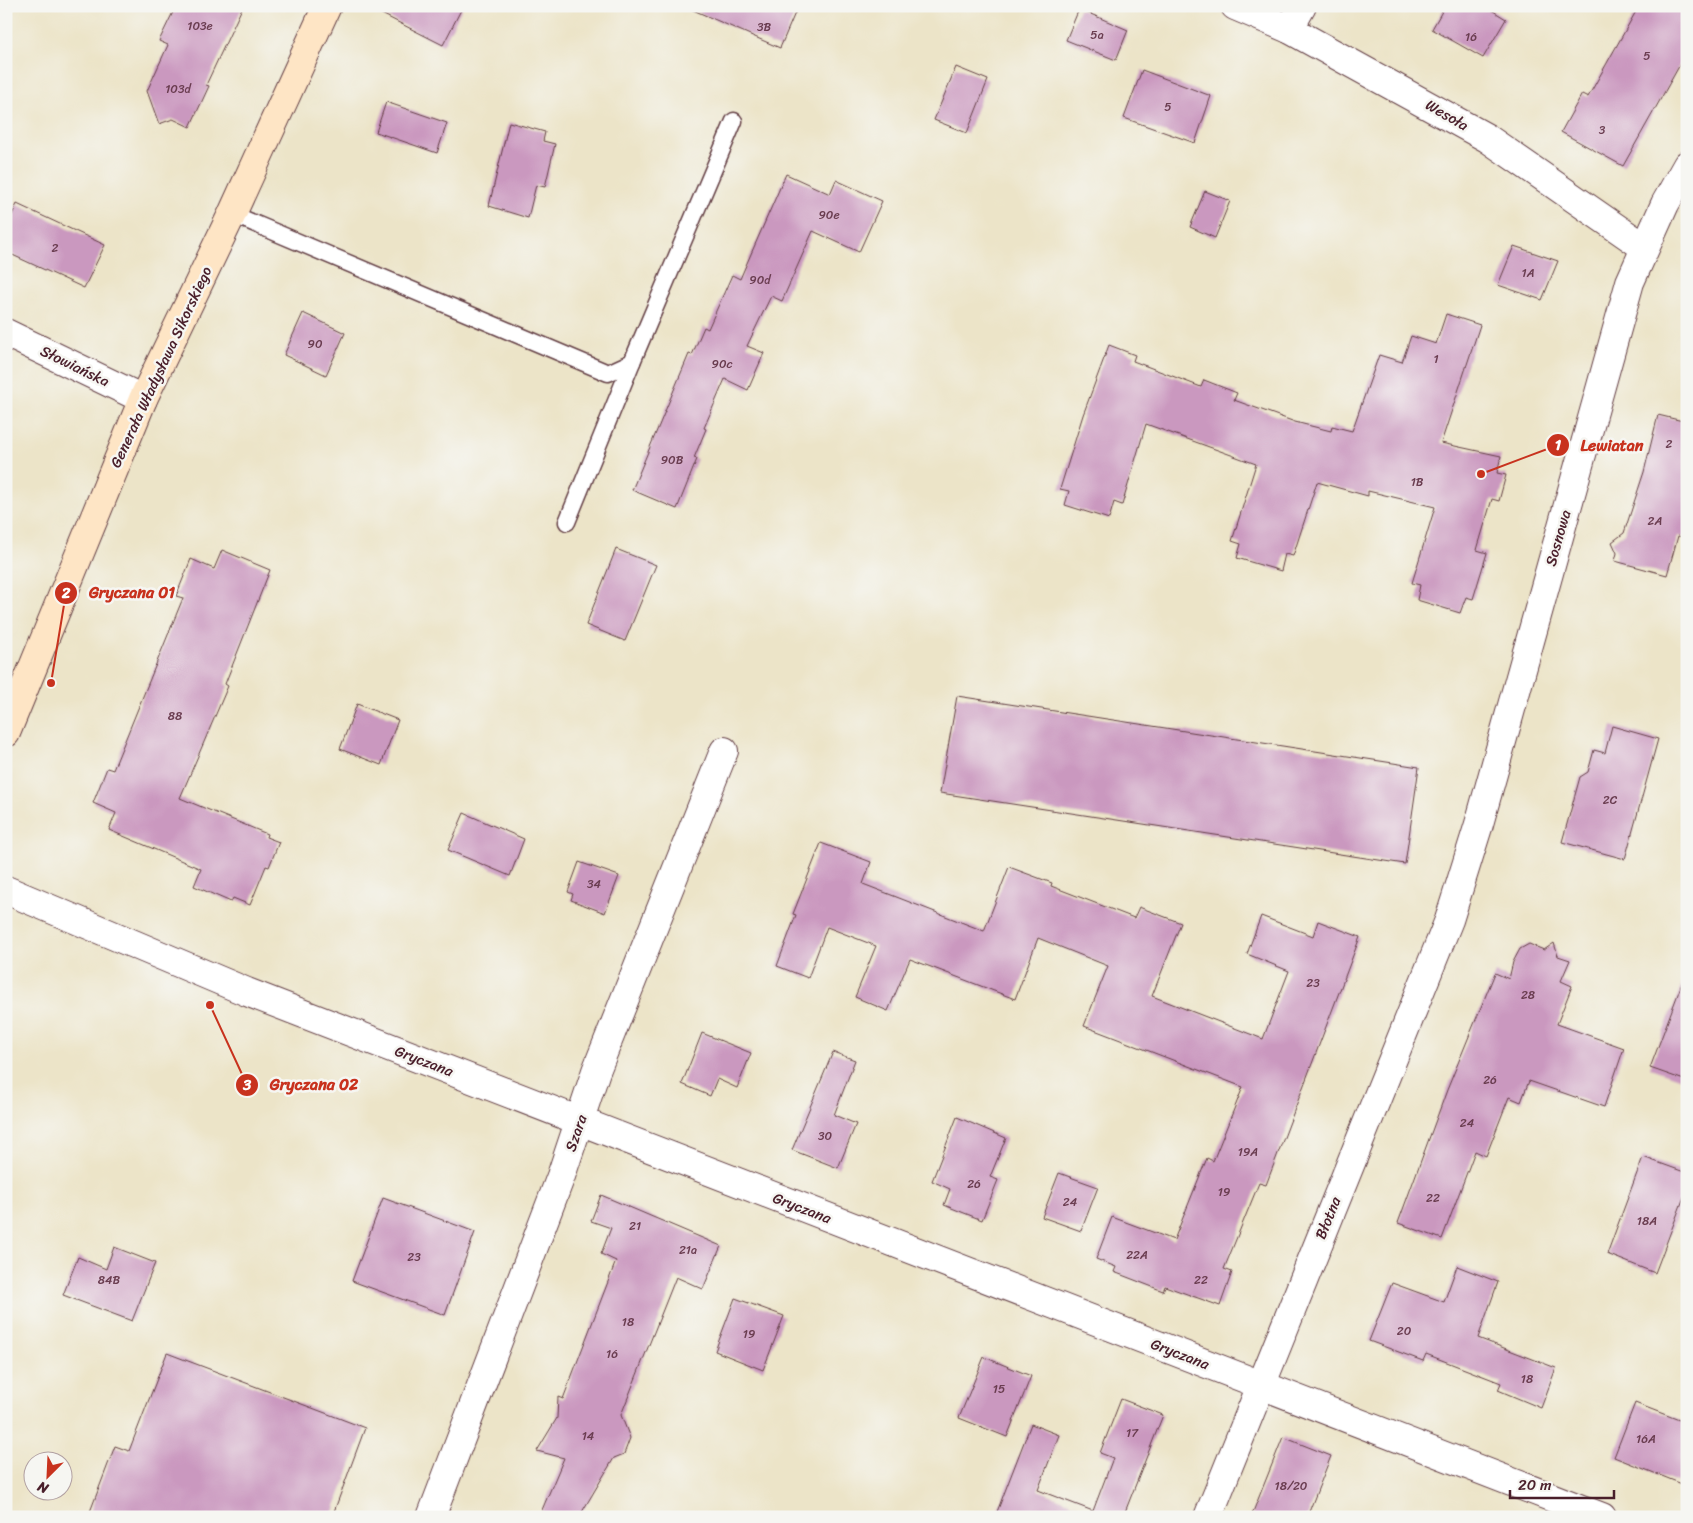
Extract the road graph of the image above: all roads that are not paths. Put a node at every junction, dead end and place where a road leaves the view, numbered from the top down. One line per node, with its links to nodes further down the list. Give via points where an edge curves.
1 (327, 6): 6 (street, Generała Władysława Sikorskiego)
2 (1235, 6): 3 (street, Wesoła)
3 (1295, 18): 7 (street, Wesoła, via 1487,138)
4 (734, 121): 9 (lane)
5 (1687, 165): 7 (street, Sosnowa)
6 (232, 214): 9 (lane, via 608,373); 10 (street, Generała Władysława Sikorskiego)
7 (1644, 247): 15 (street, Sosnowa, via 1630,282 1479,824)
8 (6, 333): 10 (street, Słowiańska)
9 (632, 362): 11 (lane)
10 (143, 399): 12 (street, Generała Władysława Sikorskiego)
11 (567, 522)
12 (6, 732)
13 (724, 751): 16 (street, Szara, via 596,1071)
14 (6, 890): 16 (street, Gryczana, via 246,992)
15 (1449, 920): 17 (street, Błotna)
16 (580, 1122): 17 (street, Gryczana); 18 (street, Szara)
17 (1260, 1385): 19 (street, Błotna); 20 (street, Gryczana)
18 (432, 1517)
19 (1208, 1517)
20 (1602, 1517)

